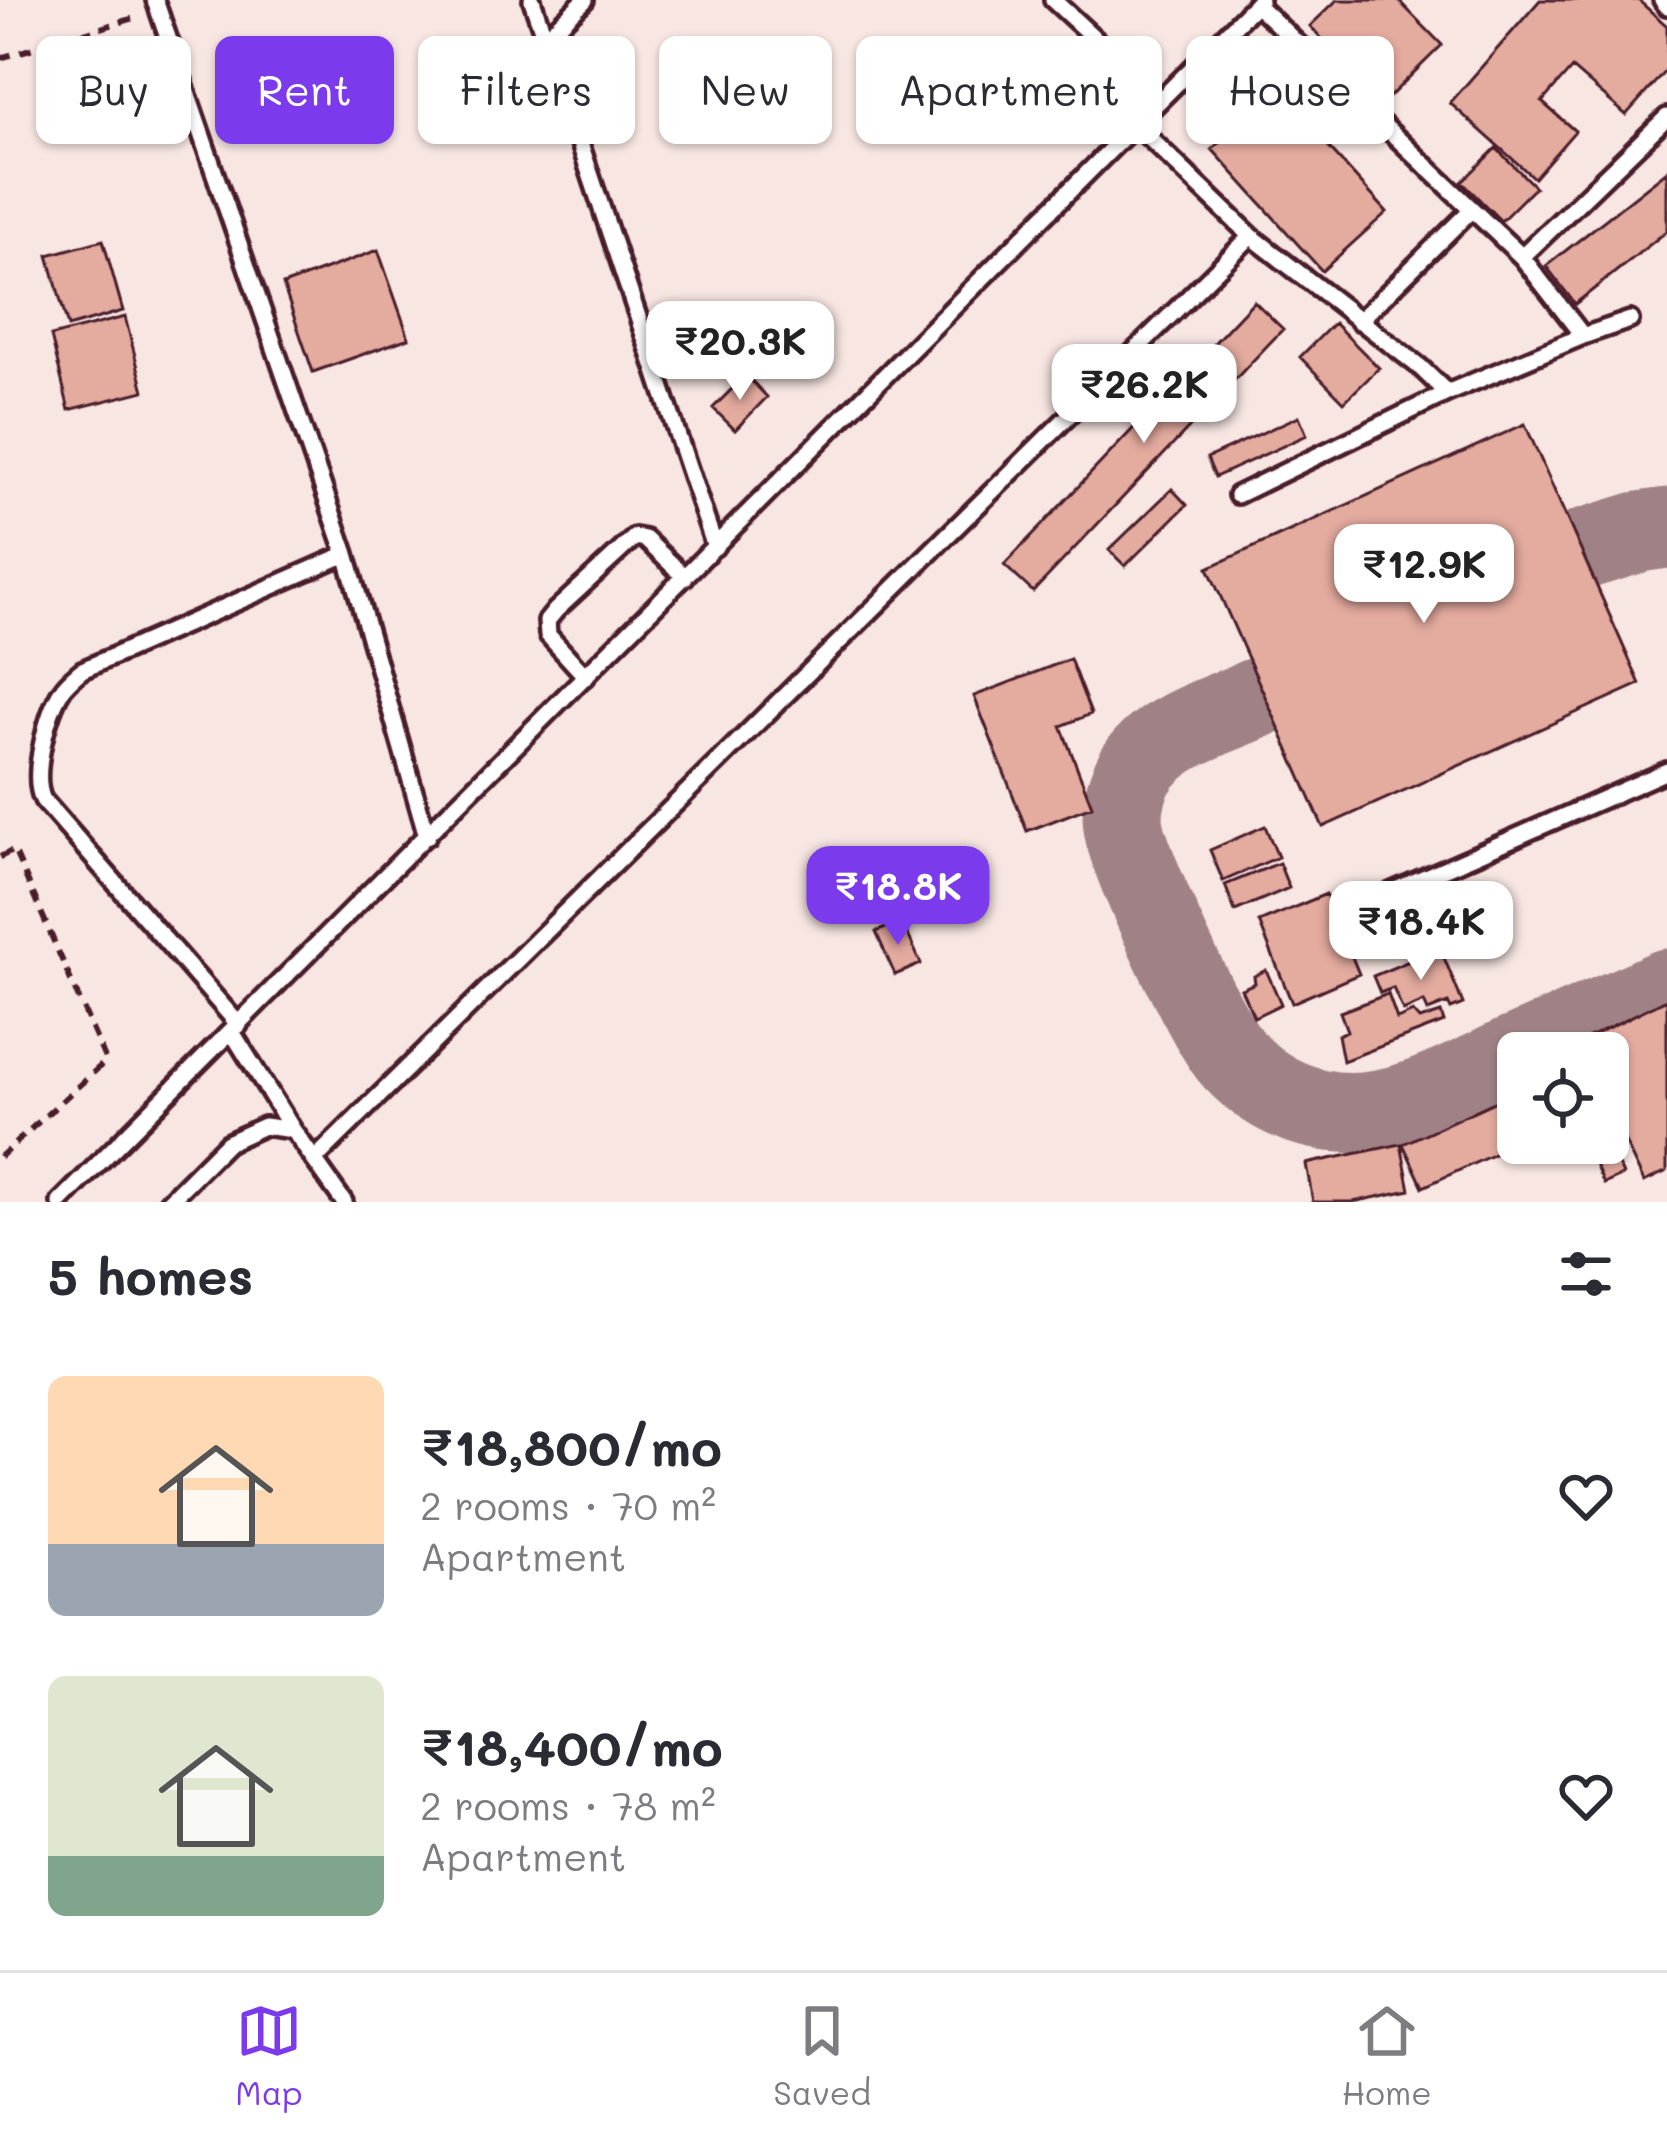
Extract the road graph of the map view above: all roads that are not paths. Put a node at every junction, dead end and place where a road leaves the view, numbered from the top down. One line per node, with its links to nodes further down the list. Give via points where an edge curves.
1 (532, 0): 6 (lane)
2 (585, 0): 7 (lane)
3 (1053, 0): 8 (lane)
4 (1258, 2): 9 (lane); 14 (lane)
5 (157, 5): 23 (lane)
6 (544, 36)
7 (547, 36)
8 (1092, 36)
9 (1162, 97)
10 (1667, 117): 16 (lane)
11 (580, 144): 22 (lane)
12 (1120, 144): 22 (lane)
13 (1155, 144): 15 (lane)
14 (1470, 212): 16 (lane); 18 (lane)
15 (1251, 236): 18 (lane); 31 (lane)
16 (1522, 257): 19 (lane)
17 (1630, 320): 19 (lane)
18 (1359, 321): 20 (lane)
19 (1583, 336): 20 (lane)
20 (1447, 393): 21 (lane)
21 (1237, 495)
22 (715, 548): 24 (lane)
23 (346, 554): 27 (lane); 29 (lane, via 82,670 56,702 37,771 43,800)
24 (685, 577): 25 (lane); 25 (lane, via 634,537 556,610 548,634)
25 (586, 677): 27 (lane)
26 (1667, 771): 28 (lane)
27 (427, 836): 29 (lane)
28 (1384, 895)
29 (236, 1028): 30 (lane); 32 (lane)
30 (292, 1130): 31 (lane); 33 (lane, via 264,1126 227,1143)
31 (314, 1160): 34 (lane)
32 (60, 1202)
33 (168, 1202)
34 (344, 1202)

